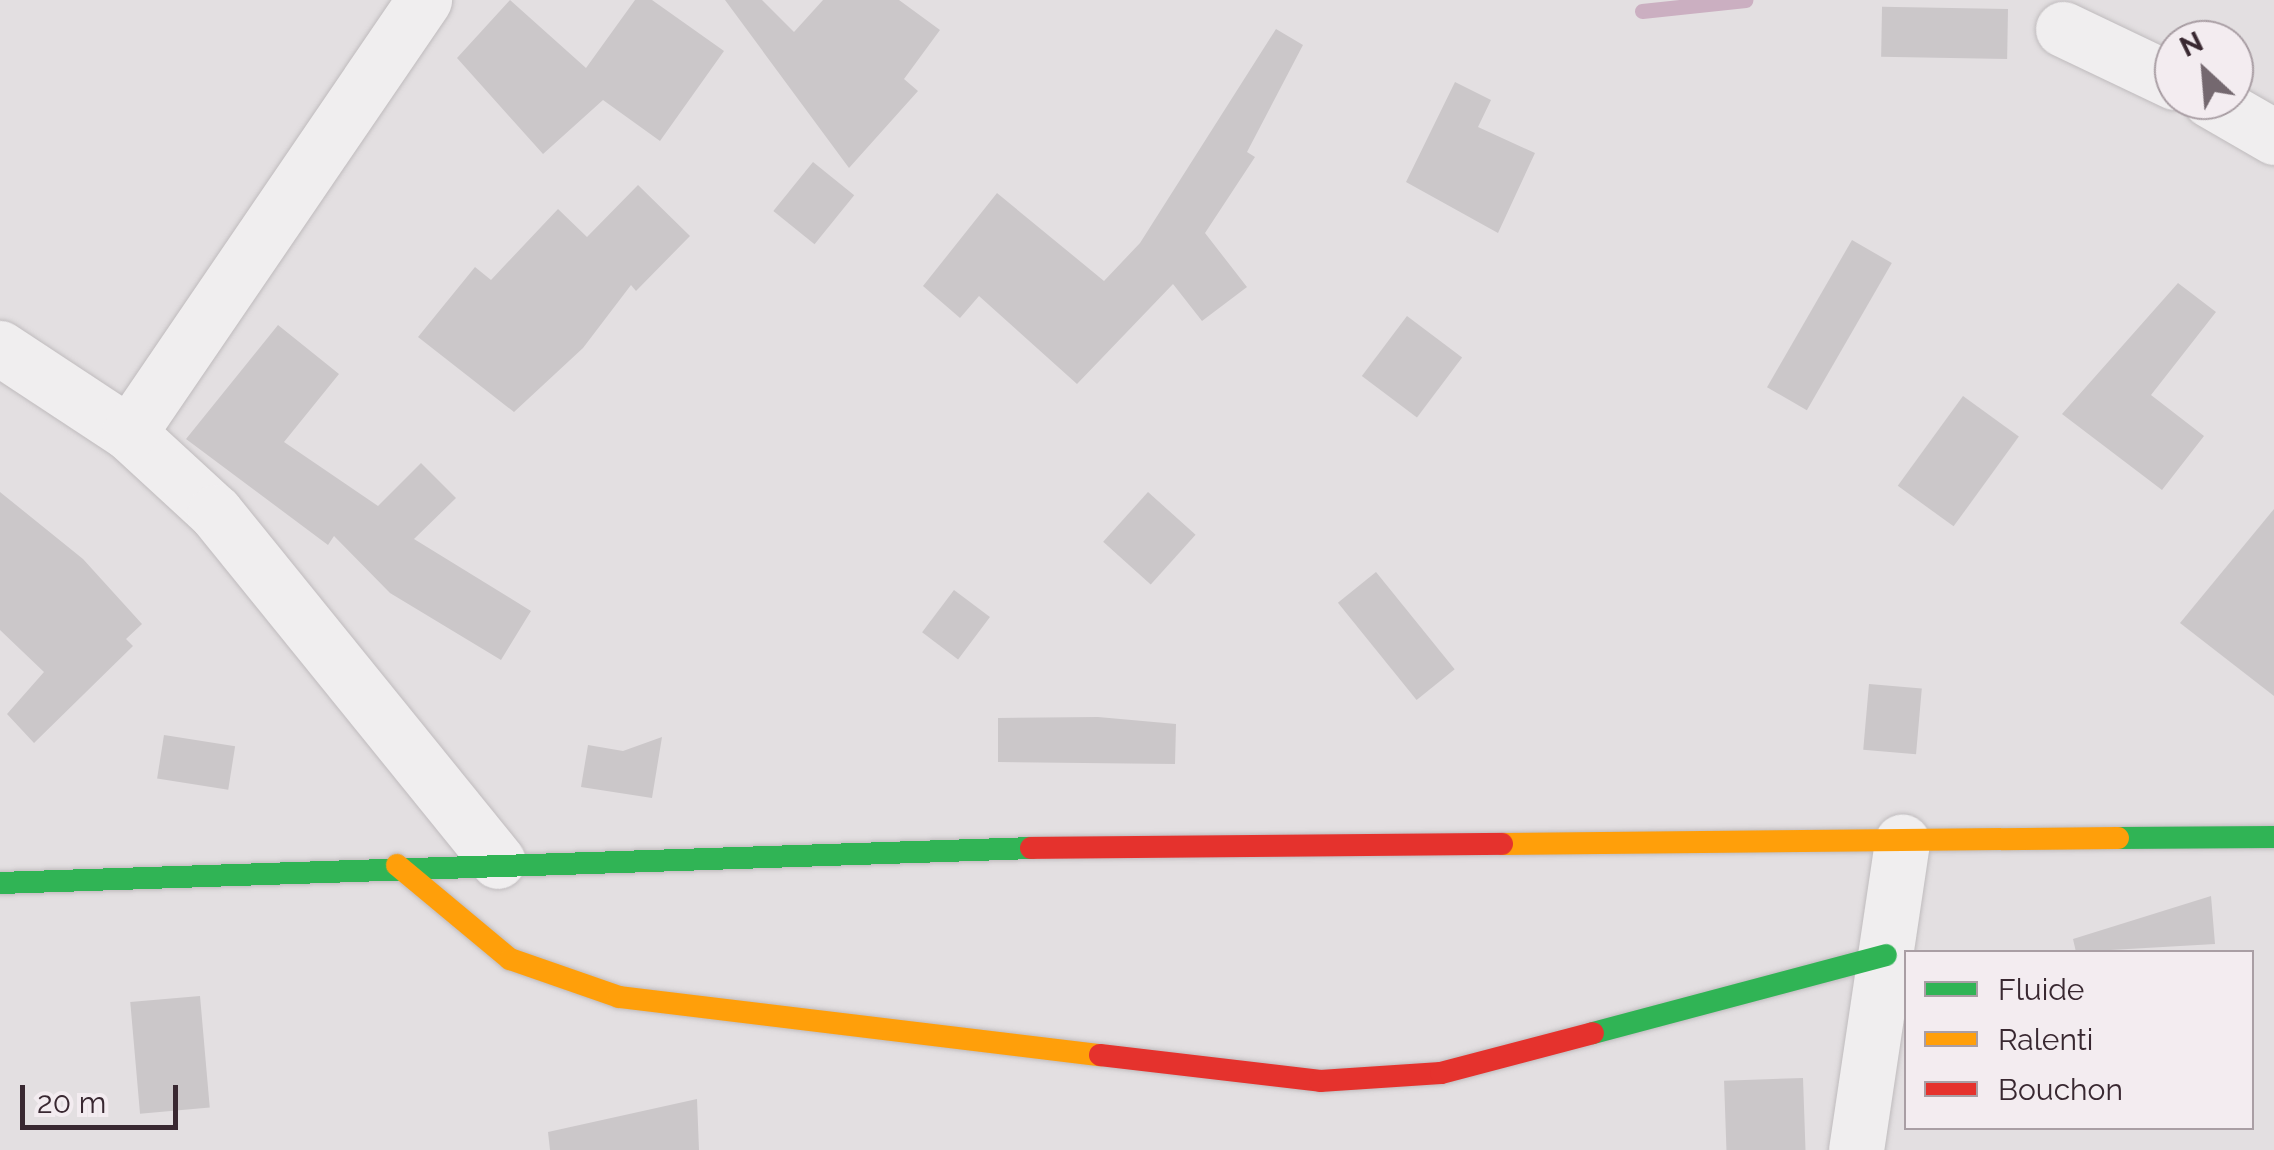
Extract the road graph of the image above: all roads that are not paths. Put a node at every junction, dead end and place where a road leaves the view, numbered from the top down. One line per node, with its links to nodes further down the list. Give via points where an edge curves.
1 (424, 0): 7 (street)
2 (2063, 28): 3 (street)
3 (2154, 72)
4 (2245, 120): 5 (street)
5 (2274, 137)
6 (0, 348): 7 (street)
7 (129, 433): 10 (street, via 214,512)
8 (2274, 836): 9 (street)
9 (1902, 841): 10 (street); 13 (street)
10 (498, 861): 11 (street)
11 (397, 865): 12 (street); 13 (street, via 510,959 545,979 618,997 1320,1081 1441,1073)
12 (0, 884)
13 (1886, 955): 14 (street)
14 (1856, 1150)

